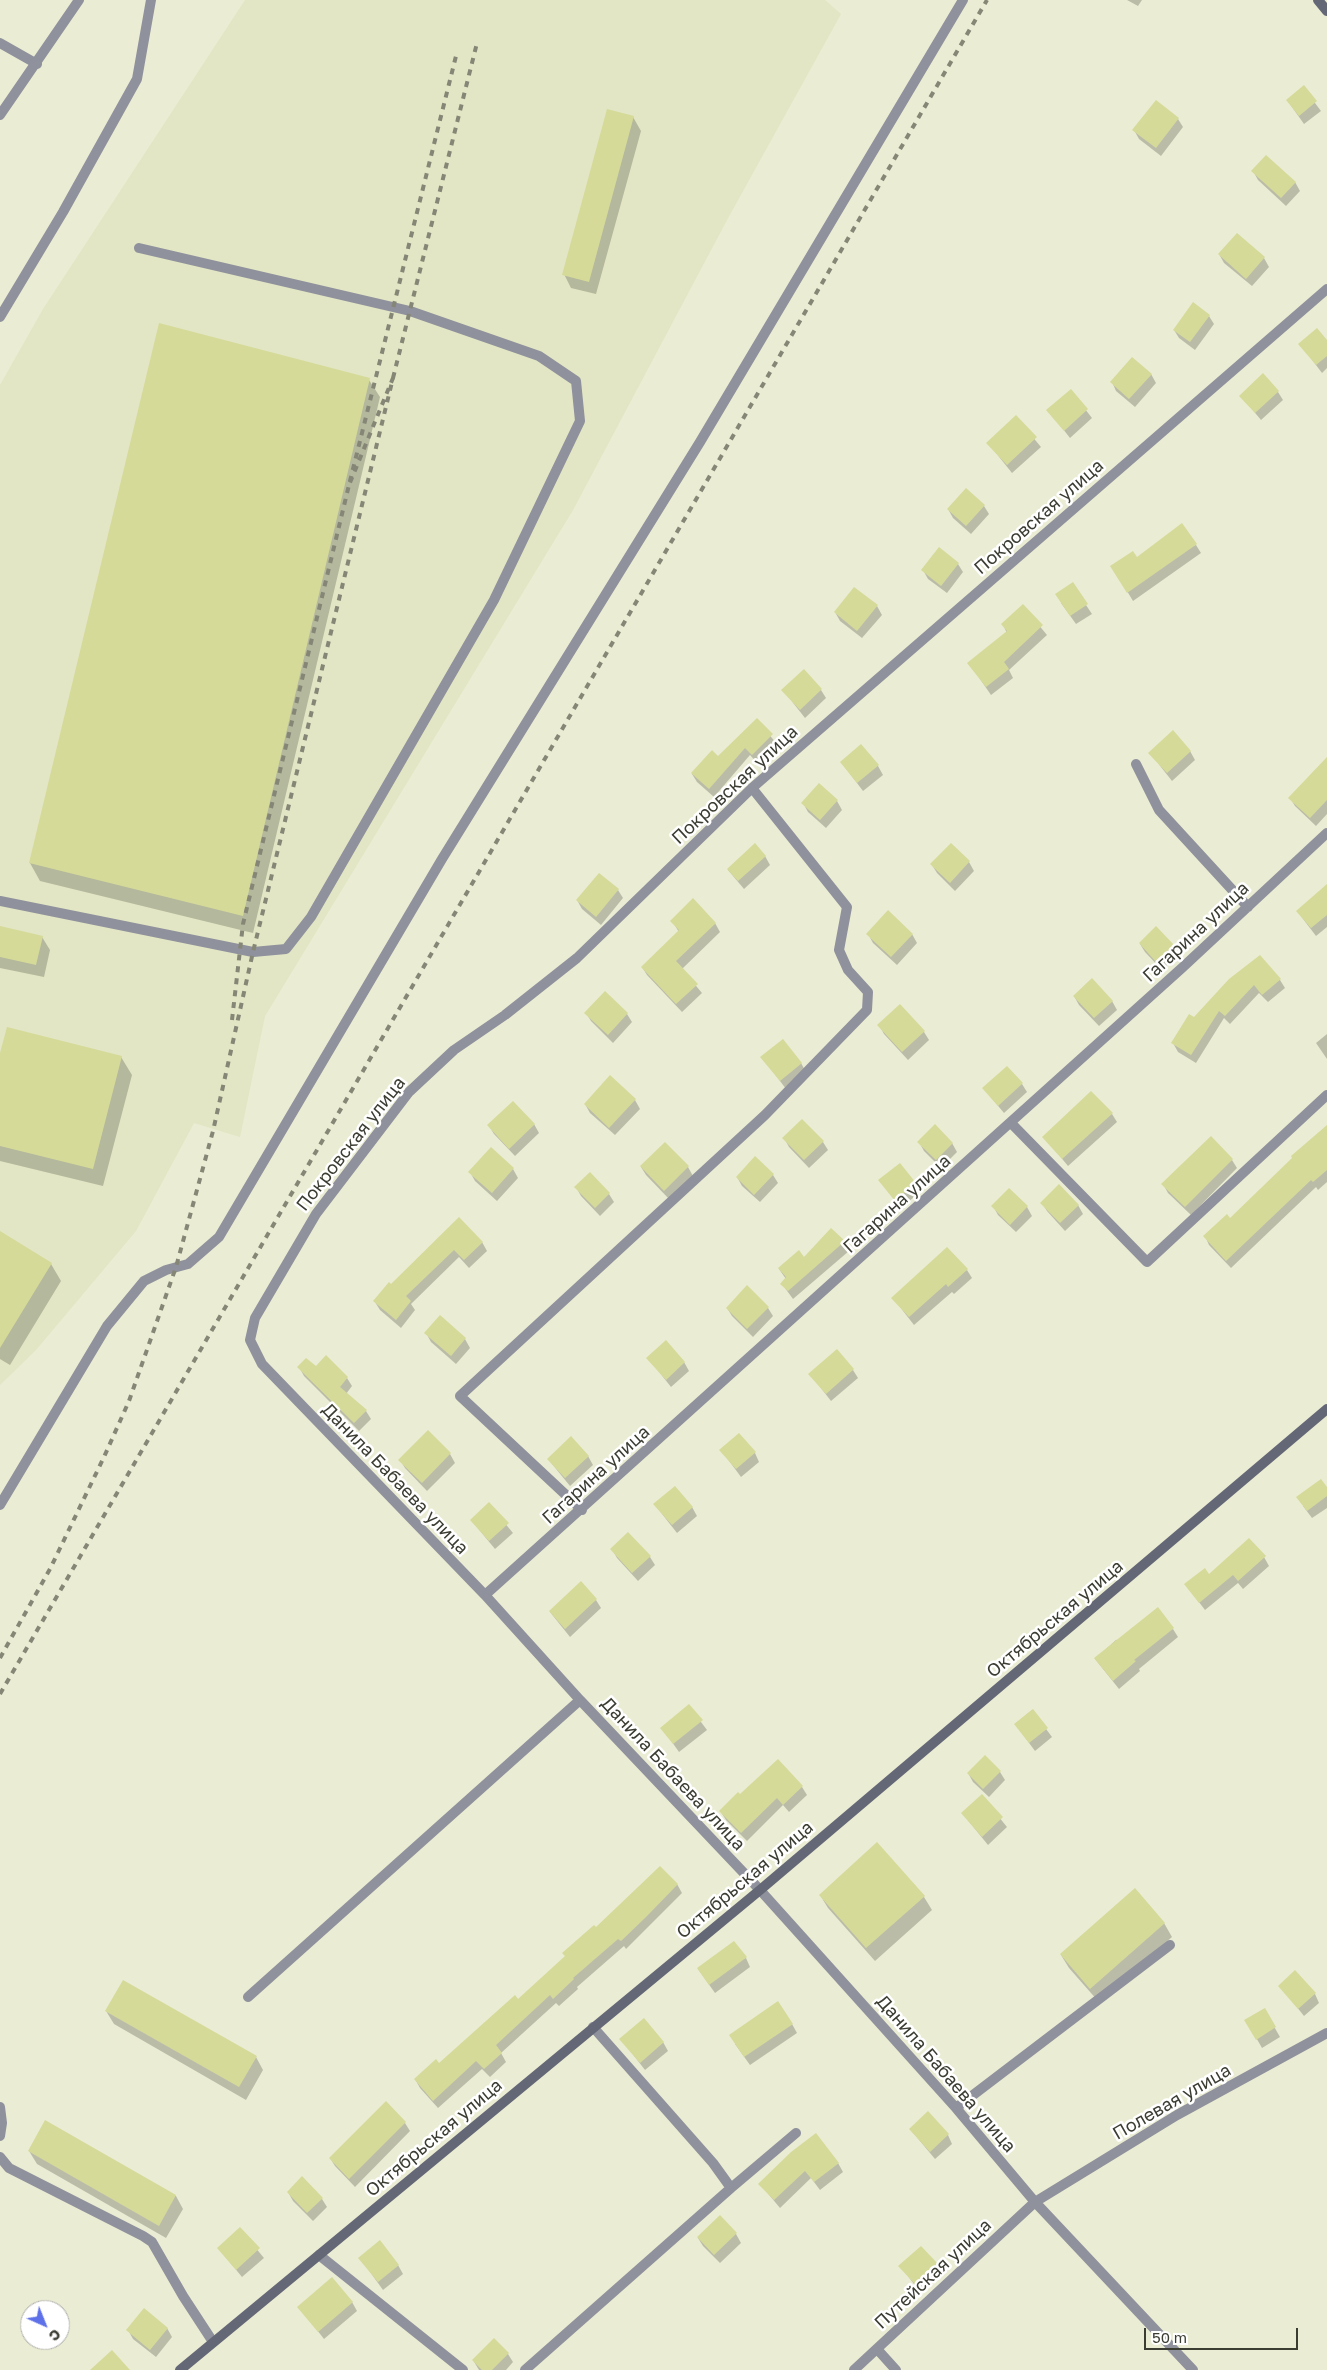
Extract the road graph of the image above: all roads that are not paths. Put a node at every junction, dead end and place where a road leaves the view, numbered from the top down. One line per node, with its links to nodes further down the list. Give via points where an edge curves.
1 (79, 0): 7 (street)
2 (151, 0): 11 (street, via 137,79)
3 (963, 0): 21 (street, via 700,442 442,859 219,1237 188,1264 144,1281 107,1326)
4 (1318, 0): 5 (street)
5 (1327, 11)
6 (0, 43): 7 (street)
7 (37, 64): 8 (street)
8 (0, 115)
9 (139, 248): 15 (street, via 410,311 539,356 576,381 580,421 494,600 311,916 286,949 253,952)
10 (1327, 289): 13 (street, Покровская улица)
11 (0, 317)
12 (1136, 764): 16 (street, via 1159,810)
13 (752, 788): 19 (street, Покровская улица, via 576,958 505,1015 454,1050 409,1092 316,1214 255,1318 250,1340); 22 (street, via 847,907 839,950 848,970 868,992 867,1010 765,1115 460,1396)
14 (1327, 833): 16 (street, Гагарина улица)
15 (0, 901)
16 (1248, 907): 18 (street, Гагарина улица)
17 (1327, 1095): 18 (street, via 1146,1262)
18 (1011, 1123): 22 (street, Гагарина улица)
19 (262, 1364): 23 (street, Данила Бабаева улица)
20 (1327, 1410): 25 (street, Октябрьская улица)
21 (0, 1505)
22 (582, 1510): 23 (street, Гагарина улица)
23 (485, 1595): 24 (street, Данила Бабаева улица)
24 (580, 1700): 25 (street, Данила Бабаева улица); 27 (street)
25 (760, 1890): 28 (street, Октябрьская улица); 31 (street, Данила Бабаева улица)
26 (1170, 1945): 31 (street)
27 (248, 1997)
28 (593, 2027): 35 (street, via 713,2163); 37 (street, Октябрьская улица)
29 (1327, 2033): 36 (street, Полевая улица, via 1178,2115)
30 (0, 2106): 33 (street)
31 (956, 2108): 36 (street, Данила Бабаева улица)
32 (796, 2133): 35 (street)
33 (0, 2136)
34 (0, 2157): 38 (street, via 9,2168 152,2242)
35 (731, 2188): 42 (street)
36 (1035, 2202): 39 (street, Путейская улица); 45 (street, Данила Бабаева улица)
37 (319, 2254): 38 (street, Октябрьская улица); 41 (street)
38 (214, 2342): 40 (street, Октябрьская улица)
39 (877, 2349): 43 (street, Путейская улица); 44 (street)
40 (180, 2370)
41 (463, 2370)
42 (525, 2370)
43 (854, 2370)
44 (896, 2370)
45 (1193, 2370)

